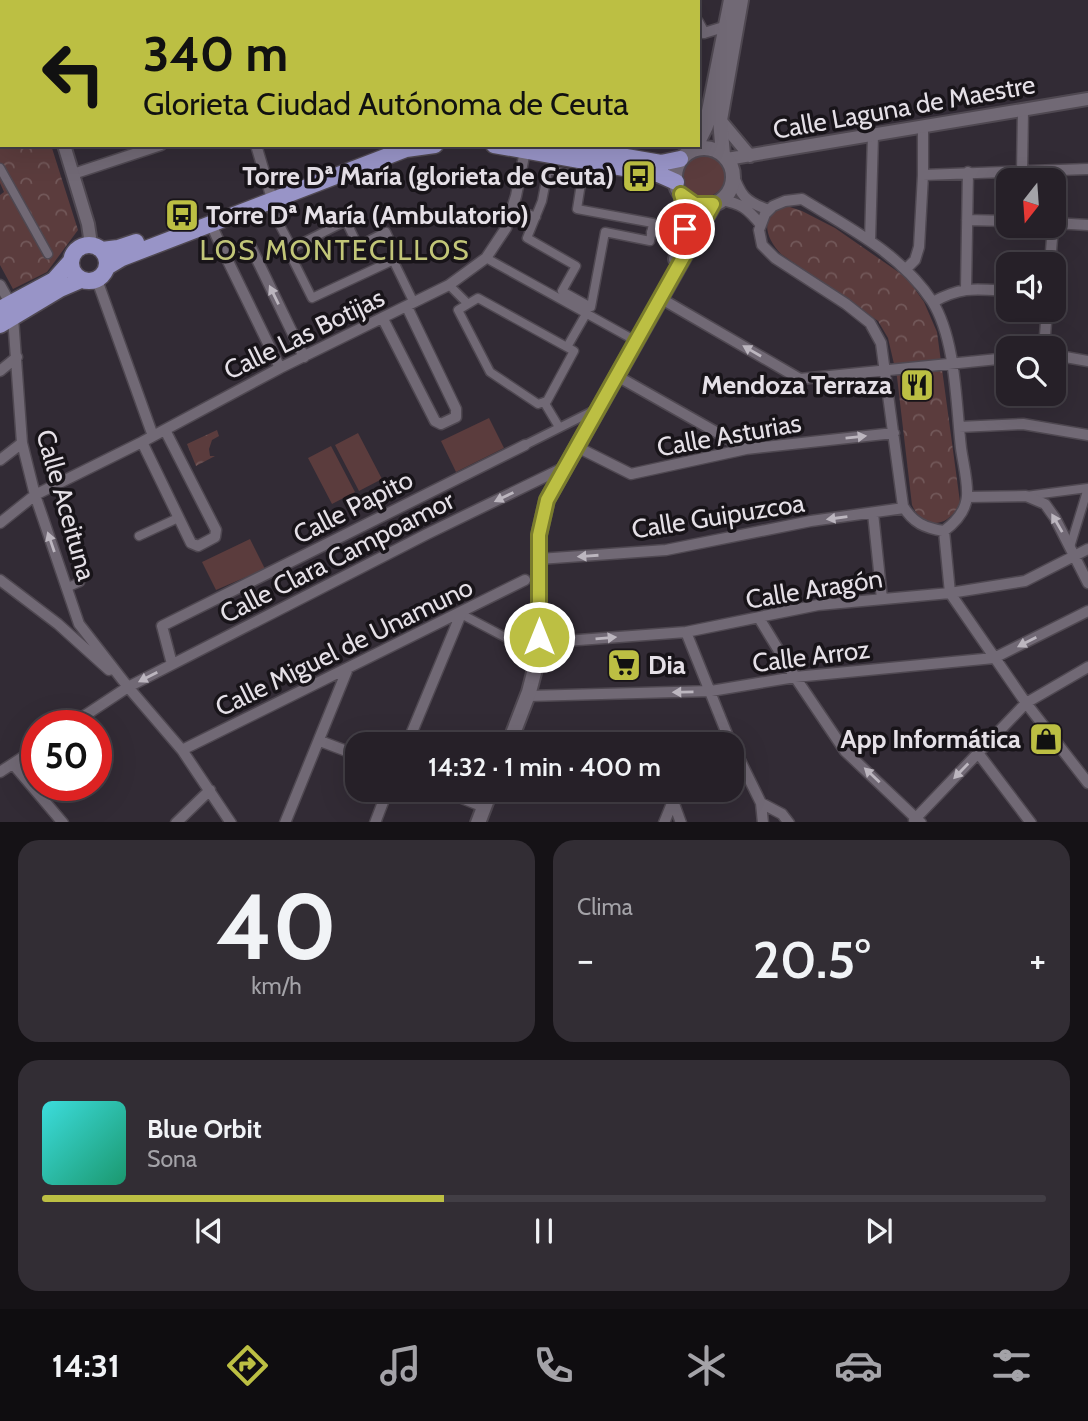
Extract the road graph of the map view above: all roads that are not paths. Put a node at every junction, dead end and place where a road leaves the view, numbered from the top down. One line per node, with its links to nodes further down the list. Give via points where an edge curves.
1 (731, 0): 3 (main road)
2 (741, 0): 8 (main road)
3 (727, 26): 4 (street); 5 (main road)
4 (701, 36): 5 (street)
5 (723, 46): 8 (main road)
6 (1088, 99): 7 (street, Calle Laguna de Maestre)
7 (1023, 110): 9 (street, Calle Laguna de Maestre); 29 (street)
8 (708, 124): 23 (street); 26 (main road)
9 (923, 128): 10 (street, Calle Laguna de Maestre); 35 (street)
10 (873, 135): 23 (street, Calle Laguna de Maestre); 50 (street)
11 (65, 147): 34 (street)
12 (149, 147): 21 (street)
13 (257, 147): 24 (street)
14 (262, 147): 24 (street)
15 (382, 147): 37 (main road)
16 (420, 147): 37 (main road)
17 (504, 147): 22 (main road)
18 (695, 147): 25 (main road)
19 (700, 147): 26 (main road)
20 (590, 148): 25 (main road, via 661,163)
21 (131, 150): 34 (street)
22 (525, 151): 27 (main road); 39 (street, Calle Las Botijas)
23 (750, 156): 26 (street, Calle Laguna de Maestre)
24 (260, 158): 37 (street)
25 (681, 159): 36 (main road)
26 (728, 162): 38 (main road, via 731,187); 40 (street, via 750,204)
27 (566, 166): 36 (main road, via 658,174); 41 (street, via 548,170); 48 (street, via 582,177 577,209 653,223)
28 (0, 168): 53 (street)
29 (1022, 168)
30 (1088, 169): 31 (street)
31 (1066, 170)
32 (968, 173): 33 (street); 35 (street); 42 (street)
33 (996, 173)
34 (73, 174): 51 (street)
35 (923, 175): 59 (street, via 919,247)
36 (678, 188): 38 (main road, via 695,204); 49 (main road, via 686,211)
37 (269, 197): 44 (main road); 51 (main road, via 118,248); 52 (street)
38 (717, 202): 46 (street, via 735,202 747,208); 61 (main road)
39 (512, 208): 41 (street); 55 (street, Calle Las Botijas, via 506,228)
40 (769, 210): 46 (street); 50 (street, via 772,205 802,199)
41 (536, 217): 67 (street, via 527,238 576,266 562,291)
42 (967, 220): 43 (street); 64 (street)
43 (996, 221)
44 (211, 224): 54 (street); 58 (main road)
45 (1066, 224): 47 (street)
46 (761, 225): 84 (street, via 762,245 775,258 870,323 881,343)
47 (1088, 225)
48 (651, 232): 49 (street); 67 (street, via 650,241 606,232 591,307)
49 (682, 238): 61 (main road)
50 (870, 241): 59 (street)
51 (97, 247): 57 (main road, via 81,246); 58 (main road, via 107,257)
52 (292, 248): 56 (street, via 288,250 312,298); 56 (street, via 346,221 358,246 386,232 398,258)
53 (48, 254)
54 (225, 255): 77 (street, one-way to 54, via 249,243); 82 (street)
55 (486, 258): 63 (street, Calle Las Botijas); 67 (street)
56 (393, 260): 70 (street)
57 (70, 262): 60 (main road, via 73,272); 71 (main road, via 54,280)
58 (107, 267): 60 (main road)
59 (906, 270): 68 (street)
60 (89, 280): 71 (main road); 93 (street)
61 (668, 284): 66 (main road)
62 (0, 285): 71 (street)
63 (449, 285): 69 (street); 70 (street, Calle Las Botijas)
64 (966, 289): 65 (street); 68 (street)
65 (996, 290)
66 (660, 298): 74 (main road); 84 (street, one-way to 66, via 800,379)
67 (573, 302): 72 (street)
68 (933, 302): 81 (street)
69 (468, 304): 75 (street, via 478,298); 86 (street, via 458,310 490,372 538,404)
70 (410, 305): 73 (street, Calle Las Botijas); 73 (street, via 456,417 441,424 435,421)
71 (6, 313): 76 (street, Calle Aceituna)
72 (586, 314): 74 (street); 75 (street)
73 (383, 319): 77 (street, Calle Las Botijas)
74 (636, 341): 85 (main road)
75 (567, 347): 86 (street, via 574,351)
76 (18, 357): 83 (street); 95 (street, Calle Aceituna)
77 (304, 357): 82 (street, Calle Las Botijas)
78 (1066, 357): 80 (street)
79 (996, 359): 81 (street)
80 (1088, 361)
81 (951, 364): 84 (street); 89 (street)
82 (279, 368): 90 (street, Calle Las Botijas)
83 (0, 371)
84 (886, 371): 91 (street)
85 (617, 376): 87 (main road); 98 (street)
86 (544, 402): 88 (street)
87 (597, 408): 88 (street, Calle Papito); 97 (main road)
88 (559, 427): 96 (street, Calle Papito)
89 (959, 427): 92 (street, via 1023,424); 103 (street)
90 (165, 430): 93 (street, Calle Las Botijas); 106 (street, via 216,530 215,537 198,545 191,543)
91 (894, 433): 98 (street, Calle Asturias, one-way to 91); 104 (street)
92 (1088, 435)
93 (153, 436): 94 (street, Calle Las Botijas)
94 (142, 442): 101 (street, Calle Las Botijas); 106 (street)
95 (22, 443): 99 (street); 101 (street, Calle Aceituna)
96 (524, 445): 128 (street, Calle Papito, via 161,624)
97 (577, 447): 98 (street, Calle Asturias, via 631,474); 100 (main road)
98 (746, 449)
99 (0, 460)
100 (565, 467): 112 (main road, via 547,500); 128 (street, Calle Clara Campoamor, one-way to 128)
101 (35, 495): 107 (street, Calle Las Botijas); 117 (street, Calle Aceituna, one-way to 101)
102 (1022, 496): 103 (street); 111 (street, one-way to 102, via 1045,504); 111 (street, via 1088,488)
103 (967, 497): 108 (street, via 958,521)
104 (904, 508): 105 (street, Calle Guipuzcoa); 108 (street, via 910,518 927,528)
105 (873, 513): 112 (street, Calle Guipuzcoa, one-way to 112, via 666,550); 119 (street)
106 (178, 518): 109 (street)
107 (0, 522)
108 (944, 530): 118 (street)
109 (139, 536)
110 (1088, 549): 111 (street, Calle Aragón)
111 (1072, 551): 116 (street); 118 (street, Calle Aragón, via 1025,581)
112 (539, 559): 126 (main road)
113 (0, 580): 124 (street)
114 (525, 580): 122 (street, Calle Miguel de Unamuno)
115 (80, 582): 117 (street)
116 (1088, 583)
117 (66, 588): 120 (street, Calle Aceituna)
118 (950, 593): 119 (street, Calle Aragón); 127 (street)
119 (882, 599): 123 (street, Calle Aragón, via 818,605)
120 (73, 606): 124 (street); 132 (street, Calle Aceituna, via 79,624)
121 (1088, 611): 127 (street, Calle Arroz, one-way to 127)
122 (461, 614): 126 (street); 130 (street, Calle Miguel de Unamuno); 137 (street)
123 (759, 618): 125 (street, Calle Aragón); 131 (street)
124 (58, 624): 132 (street)
125 (687, 632): 126 (street, Calle Aragón, one-way to 125); 133 (street)
126 (538, 649): 134 (main road)
127 (994, 658): 131 (street, Calle Arroz); 135 (street)
128 (172, 664): 132 (street, Calle Clara Campoamor, one-way to 132)
129 (1088, 667): 135 (street)
130 (348, 668): 140 (street); 141 (street, Calle Miguel de Unamuno)
131 (795, 677): 133 (street, Calle Arroz); 155 (street, one-way to 131, via 845,751)
132 (128, 687): 136 (street, Calle Clara Campoamor); 141 (street)
133 (711, 691): 134 (street, Calle Arroz, one-way to 134); 139 (street)
134 (528, 696): 138 (main road)
135 (1026, 703): 143 (street); 148 (street)
136 (93, 710)
137 (412, 732)
138 (514, 732)
139 (726, 732)
140 (320, 740): 142 (street); 159 (street)
141 (182, 750): 149 (street)
142 (345, 750)
143 (978, 753): 155 (street, one-way to 155); 166 (street)
144 (21, 759): 145 (street)
145 (13, 764): 147 (street); 156 (street)
146 (744, 770): 153 (street)
147 (0, 772)
148 (1088, 783)
149 (210, 790): 157 (street); 158 (street)
150 (383, 802): 160 (street)
151 (472, 802): 154 (street)
152 (486, 802): 154 (main road)
153 (761, 803): 164 (street); 165 (street)
154 (484, 807): 161 (main road)
155 (916, 821)
156 (62, 822)
157 (176, 822)
158 (231, 822)
159 (285, 822)
160 (375, 822)
161 (479, 822)
162 (664, 822): 163 (street, via 673,801)
163 (681, 822)
164 (763, 822)
165 (789, 822)
166 (1031, 822)

